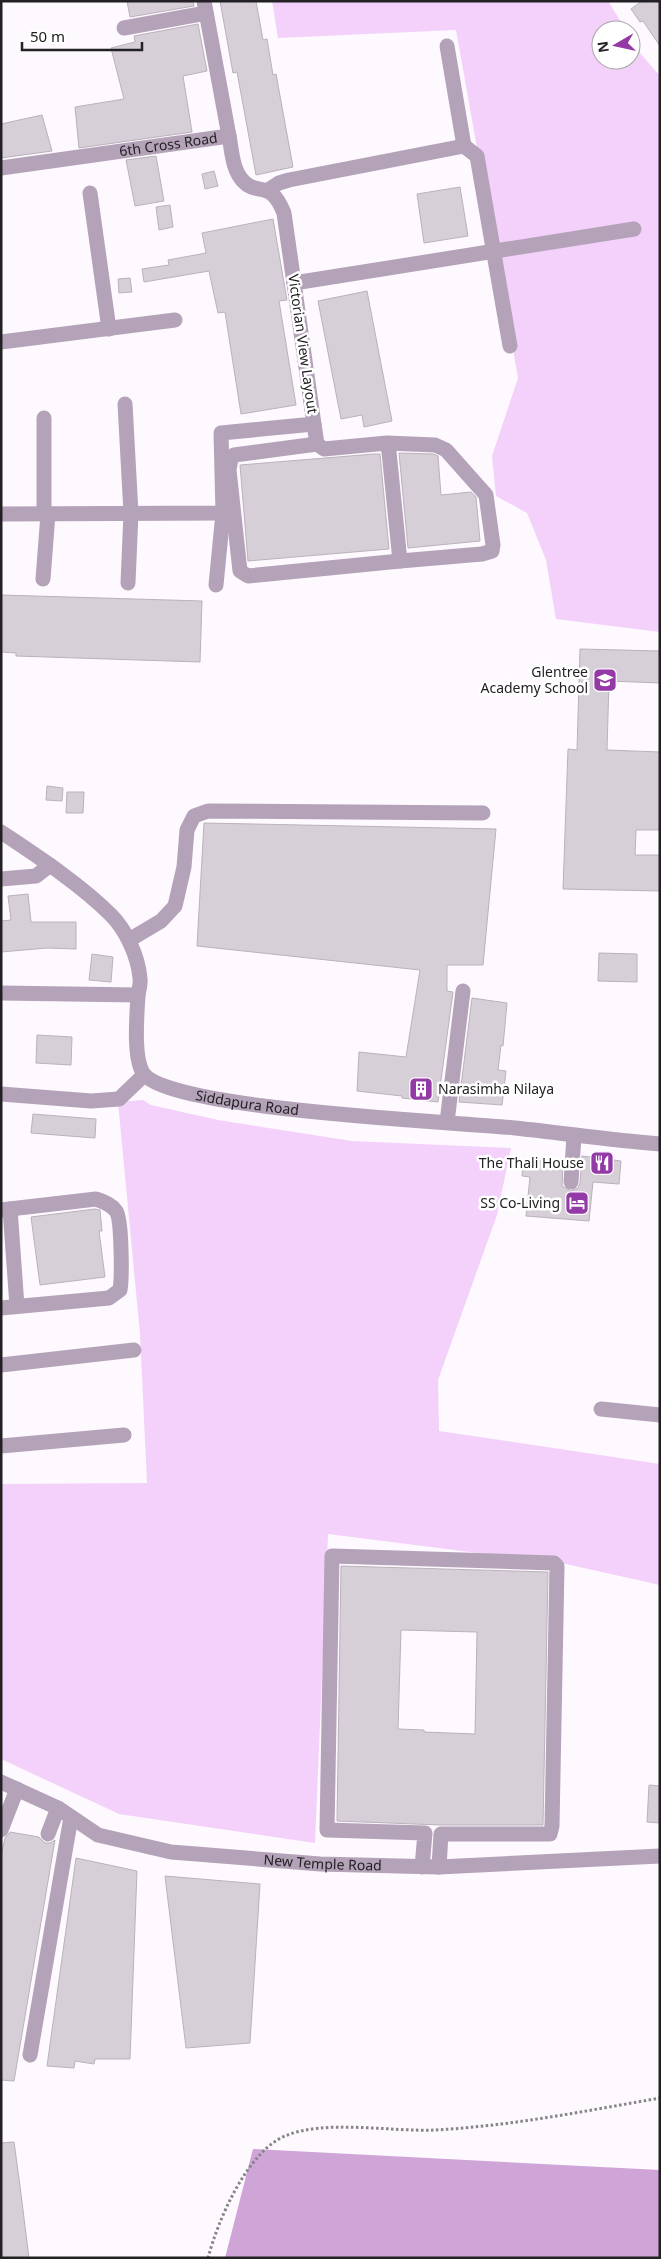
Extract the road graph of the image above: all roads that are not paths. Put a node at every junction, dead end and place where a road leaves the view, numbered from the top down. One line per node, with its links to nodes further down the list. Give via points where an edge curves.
1 (205, 7): 2 (street); 4 (street, 6th Cross Road)
2 (124, 28)
3 (447, 46): 5 (street)
4 (229, 136): 6 (street, 6th Cross Road); 7 (street, via 235,168 244,182)
5 (464, 146): 7 (street, via 289,180); 10 (street, via 477,156)
6 (1, 168)
7 (268, 190): 11 (street, Victorian View Layout, via 284,213)
8 (90, 193): 13 (street)
9 (634, 229): 10 (street)
10 (494, 251): 11 (street); 15 (street)
11 (294, 283): 18 (street, Victorian View Layout)
12 (175, 320): 13 (street)
13 (110, 329): 14 (street)
14 (1, 342)
15 (510, 346)
16 (126, 404): 21 (street)
17 (44, 418): 24 (street)
18 (314, 424): 20 (street); 22 (street, Victorian View Layout, via 221,433)
19 (387, 443): 20 (street, via 324,449); 25 (street); 25 (street, via 442,447 488,500 492,551)
20 (317, 444): 25 (street, via 231,459 229,470 240,571 248,576)
21 (130, 513): 22 (street); 24 (street); 27 (street)
22 (224, 513): 28 (street)
23 (1, 514): 24 (street)
24 (46, 514): 26 (street)
25 (400, 561)
26 (43, 579)
27 (128, 583)
28 (216, 585)
29 (483, 814): 33 (street, via 201,813 194,816 188,830 175,906 161,921)
30 (1, 832): 31 (street)
31 (50, 865): 32 (street, via 36,876); 33 (street, via 112,915)
32 (1, 879)
33 (129, 940): 36 (street, via 140,979)
34 (463, 991): 39 (street)
35 (1, 993): 36 (street)
36 (138, 995): 37 (street, via 138,1062)
37 (144, 1075): 38 (street, via 119,1099 91,1101); 39 (street, Siddapura Road, via 158,1085 228,1101 290,1110)
38 (1, 1094)
39 (447, 1122): 40 (street, Siddapura Road)
40 (574, 1136): 41 (street, Siddapura Road); 42 (street)
41 (660, 1144)
42 (571, 1182)
43 (5, 1209): 44 (street); 44 (street, via 96,1199 110,1204 118,1213 120,1290 109,1298)
44 (17, 1306): 45 (street)
45 (1, 1308)
46 (134, 1350): 47 (street)
47 (1, 1365)
48 (601, 1409): 49 (street)
49 (660, 1415)
50 (124, 1435): 51 (street)
51 (1, 1446)
52 (1, 1782): 53 (street, New Temple Road)
53 (17, 1789): 54 (street, New Temple Road); 55 (street)
54 (65, 1813): 56 (street); 58 (street, New Temple Road, via 98,1835 170,1852 320,1864); 60 (street)
55 (1, 1830)
56 (48, 1834)
57 (660, 1856): 59 (street, New Temple Road)
58 (422, 1867): 59 (street, New Temple Road); 59 (street, via 425,1833 327,1830 332,1556 554,1563 557,1575 550,1834 441,1834)
59 (439, 1867)
60 (30, 2055)

